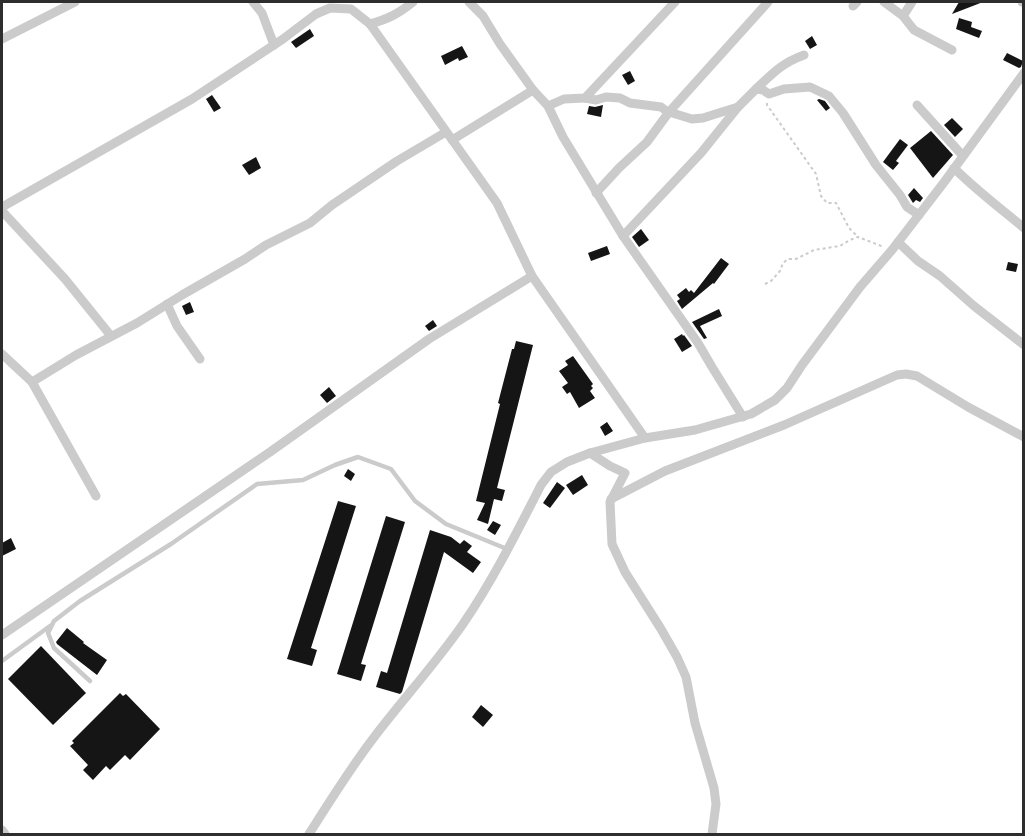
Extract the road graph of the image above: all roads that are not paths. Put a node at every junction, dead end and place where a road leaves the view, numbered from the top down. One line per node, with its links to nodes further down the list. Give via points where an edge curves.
1 (75, 2): 13 (street)
2 (253, 2): 14 (street, via 262,13)
3 (320, 2): 10 (street)
4 (413, 2): 12 (street, via 398,14)
5 (469, 2): 19 (street, via 483,16)
6 (675, 2): 20 (street)
7 (768, 2): 24 (street)
8 (884, 2): 11 (street)
9 (912, 2): 11 (street)
10 (330, 8): 12 (street, via 351,9); 14 (street)
11 (903, 16): 15 (street, via 914,30)
12 (370, 24): 25 (street)
13 (2, 39)
14 (274, 45): 30 (street, via 192,99)
15 (952, 50)
16 (804, 55): 18 (street, via 789,60)
17 (1023, 73): 27 (street)
18 (756, 89): 23 (street); 31 (street, via 767,93 810,87 829,96 876,165 908,207)
19 (533, 90): 22 (street); 26 (street)
20 (585, 98): 22 (street, via 564,99); 24 (street, via 620,98)
21 (917, 105): 27 (street)
22 (548, 106): 29 (street)
23 (738, 107): 24 (street, via 692,119); 33 (street)
24 (669, 112): 29 (street, via 647,142)
25 (446, 132): 26 (street); 36 (street, via 397,161 310,223)
26 (453, 140): 35 (street, via 497,203)
27 (963, 156): 28 (street)
28 (954, 168): 31 (street); 32 (street)
29 (596, 193): 33 (street)
30 (2, 209): 37 (street)
31 (919, 215): 34 (street)
32 (1023, 228)
33 (623, 236): 42 (street, via 698,343)
34 (895, 246): 38 (street, via 940,276); 42 (street, via 787,388)
35 (532, 276): 44 (street); 50 (street, via 429,339)
36 (167, 304): 37 (street); 40 (street)
37 (111, 336): 41 (street)
38 (1023, 345)
39 (2, 354): 41 (street)
40 (200, 359)
41 (32, 382): 46 (street)
42 (743, 417): 44 (street)
43 (1023, 437): 47 (street, via 916,376 897,375 665,471)
44 (645, 438): 45 (street)
45 (590, 453): 47 (street, via 625,473); 48 (street, via 551,472)
46 (96, 496)
47 (611, 499): 56 (street, via 612,544 686,677 714,788)
48 (507, 549): 49 (lane, via 446,524 415,501 391,469 358,457 303,480 257,484 80,602); 55 (street, via 462,625 342,781)
49 (52, 625): 51 (lane); 52 (lane, via 48,633 54,648)
50 (2, 635)
51 (2, 661)
52 (90, 681)
53 (2, 830): 54 (street)
54 (5, 834)
55 (309, 834)
56 (712, 834)

